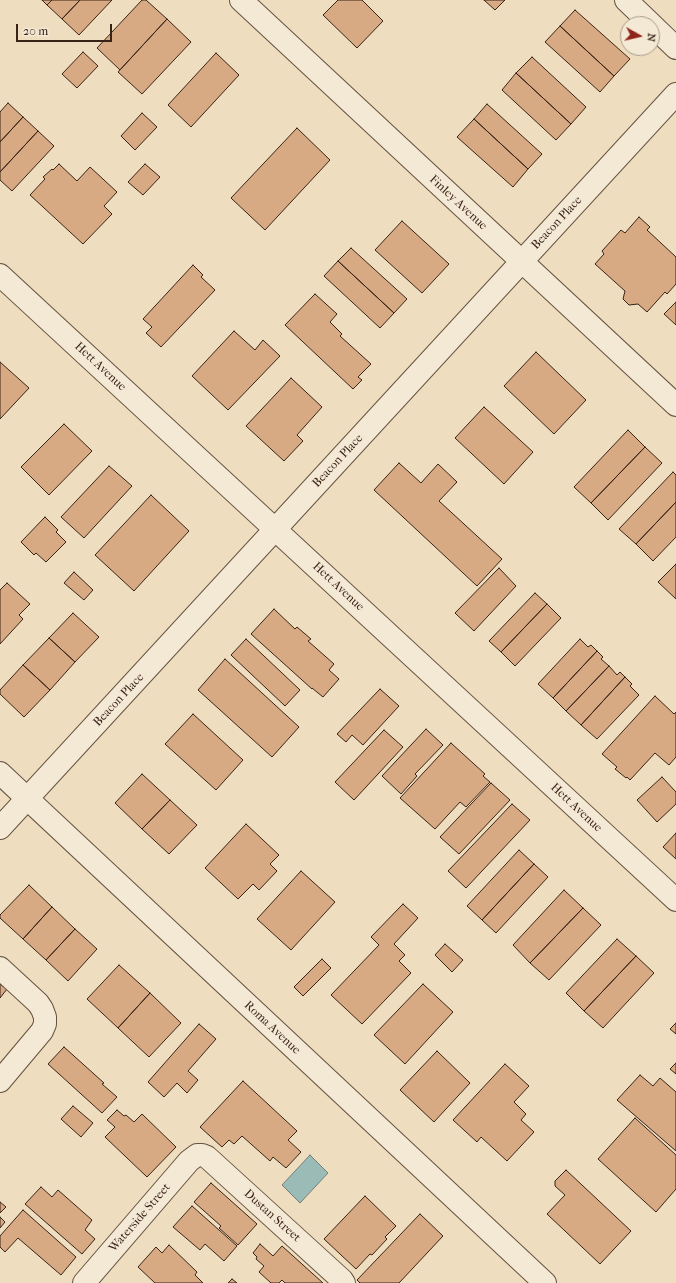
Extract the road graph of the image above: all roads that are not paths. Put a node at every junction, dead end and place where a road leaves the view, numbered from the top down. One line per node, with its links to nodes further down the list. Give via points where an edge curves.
1 (241, 0): 7 (street, Finley Avenue)
2 (626, 0): 3 (street)
3 (643, 16)
4 (660, 32): 5 (street)
5 (676, 48)
6 (676, 94): 7 (street, Beacon Place)
7 (521, 262): 9 (street, Finley Avenue); 10 (street, Beacon Place)
8 (0, 275): 10 (street, Hett Avenue)
9 (676, 405)
10 (275, 529): 12 (street, Beacon Place); 14 (street, Hett Avenue)
11 (0, 773): 12 (street, Roma Avenue)
12 (27, 799): 13 (street, Beacon Place); 20 (street, Roma Avenue)
13 (0, 828)
14 (676, 900)
15 (0, 968): 16 (street, via 38,1003 45,1017 42,1031)
16 (0, 1081)
17 (198, 1155): 18 (street, Waterside Street, via 189,1161); 19 (street, Dustan Street, via 207,1157)
18 (84, 1283)
19 (344, 1283)
20 (545, 1283)

